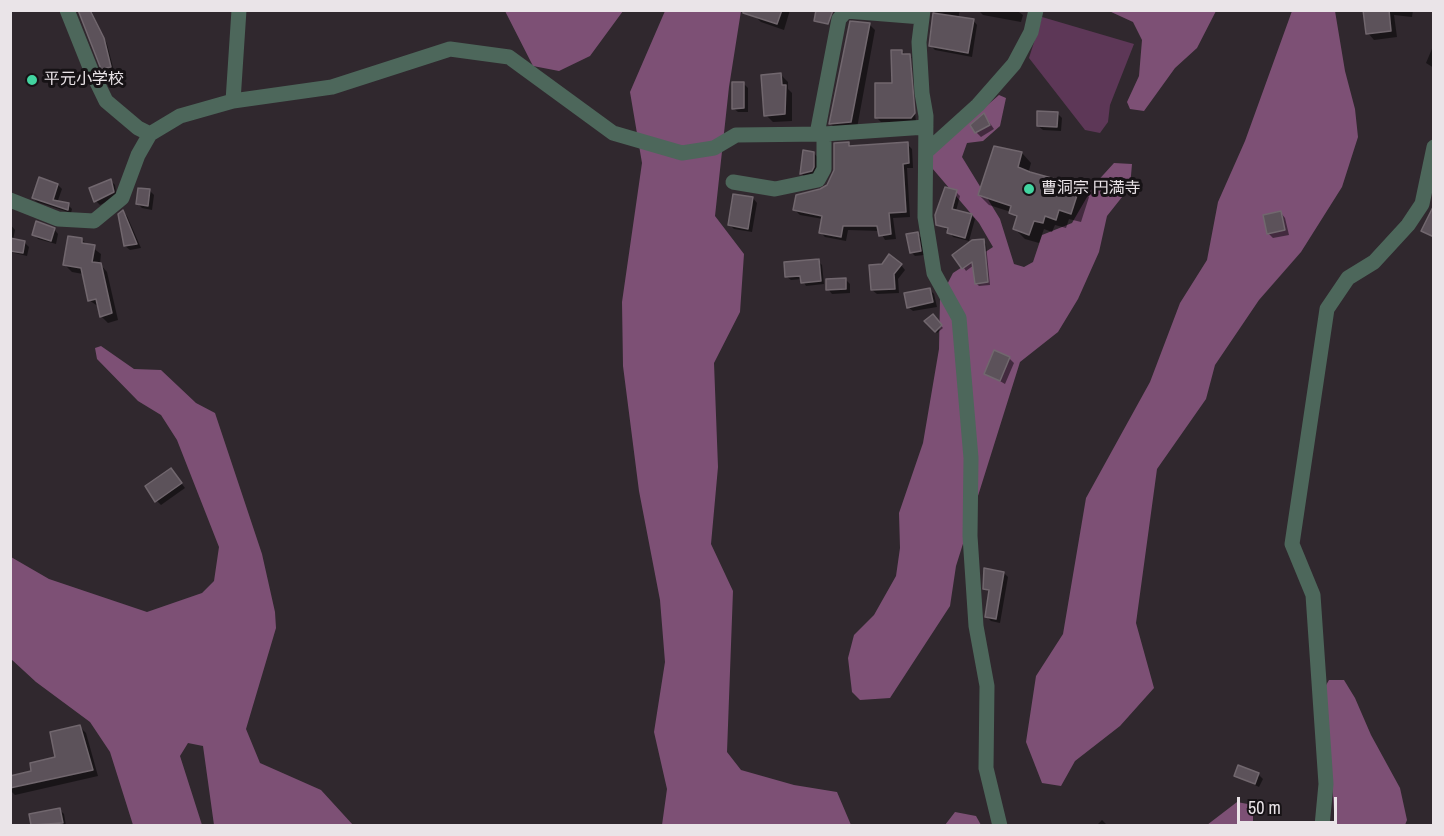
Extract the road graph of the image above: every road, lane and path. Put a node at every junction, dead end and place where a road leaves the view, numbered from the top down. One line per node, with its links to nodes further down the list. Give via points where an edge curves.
1 (67, 10): 7 (street, via 106,101)
2 (239, 10): 5 (street)
3 (1036, 10): 10 (street, via 1031,32 1014,64 978,105)
4 (923, 14): 6 (street, via 919,42); 8 (street, via 846,11 839,19)
5 (233, 101): 7 (street, via 180,116); 8 (street, via 332,87 450,49 509,57 613,133 664,149 699,152 736,135)
6 (926, 127): 8 (street); 10 (street)
7 (150, 134): 12 (street, via 122,198 94,221 58,219)
8 (820, 134): 11 (street, via 824,169 818,180 775,189)
9 (1434, 147): 14 (street, via 1422,204 1374,262 1348,278 1327,309 1292,544 1313,595 1326,784)
10 (926, 152): 13 (street, via 925,217 934,273 959,318 971,458 970,536 976,626 987,686 986,768)
11 (733, 182)
12 (10, 200)
13 (1000, 825)
14 (1322, 825)

